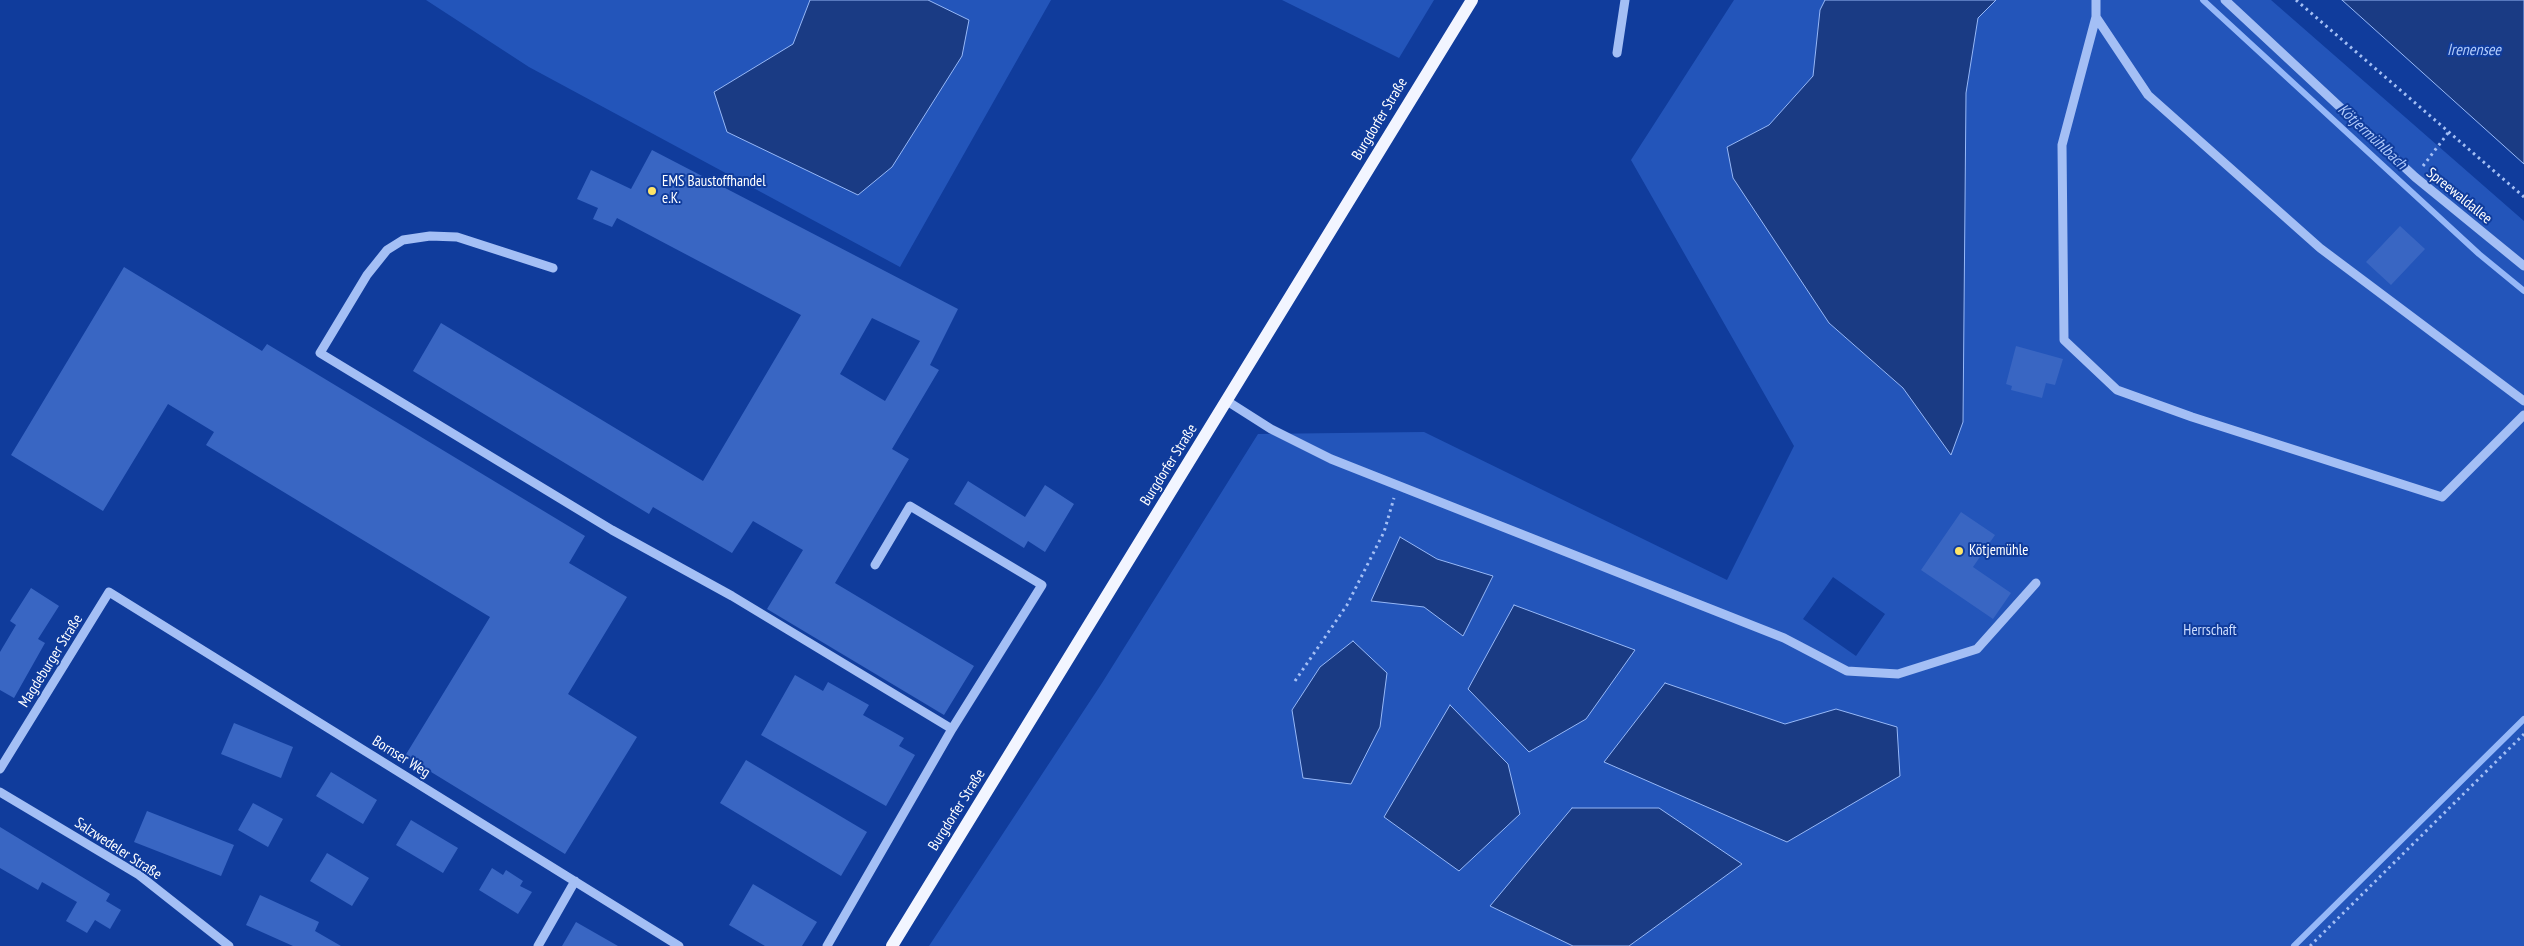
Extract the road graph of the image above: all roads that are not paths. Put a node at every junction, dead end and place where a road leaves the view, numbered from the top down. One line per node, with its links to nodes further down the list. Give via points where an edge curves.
1 (1472, 0): 9 (main road, Burgdorfer Straße)
2 (1625, 0): 6 (street)
3 (2096, 0): 5 (street)
4 (2225, 0): 7 (street, Spreewaldallee, via 2414,177)
5 (2096, 17): 10 (street, via 2148,94 2163,108 2320,248); 11 (street, via 2062,145 2064,340 2103,377 2117,390 2192,417 2442,497)
6 (1617, 53)
7 (2524, 266)
8 (554, 268): 15 (street, via 457,237 403,240 387,250 367,274 320,354)
9 (1227, 400): 13 (street, via 1271,428 1331,459 1784,638 1847,671 1898,674 1977,648); 25 (main road, Burgdorfer Straße)
10 (2524, 401)
11 (2524, 415)
12 (875, 565): 15 (street, via 910,506 1042,585)
13 (2036, 583)
14 (109, 592): 16 (street, Magdeburger Straße); 18 (street, Bornser Weg)
15 (952, 729): 24 (street)
16 (0, 769)
17 (0, 792): 19 (street, Salzwedeler Straße, via 139,875)
18 (575, 881): 22 (street); 23 (street, Bornser Weg)
19 (217, 936): 20 (street); 21 (street, Salzwedeler Straße)
20 (212, 946)
21 (229, 946)
22 (538, 946)
23 (679, 946)
24 (827, 946)
25 (892, 946)

